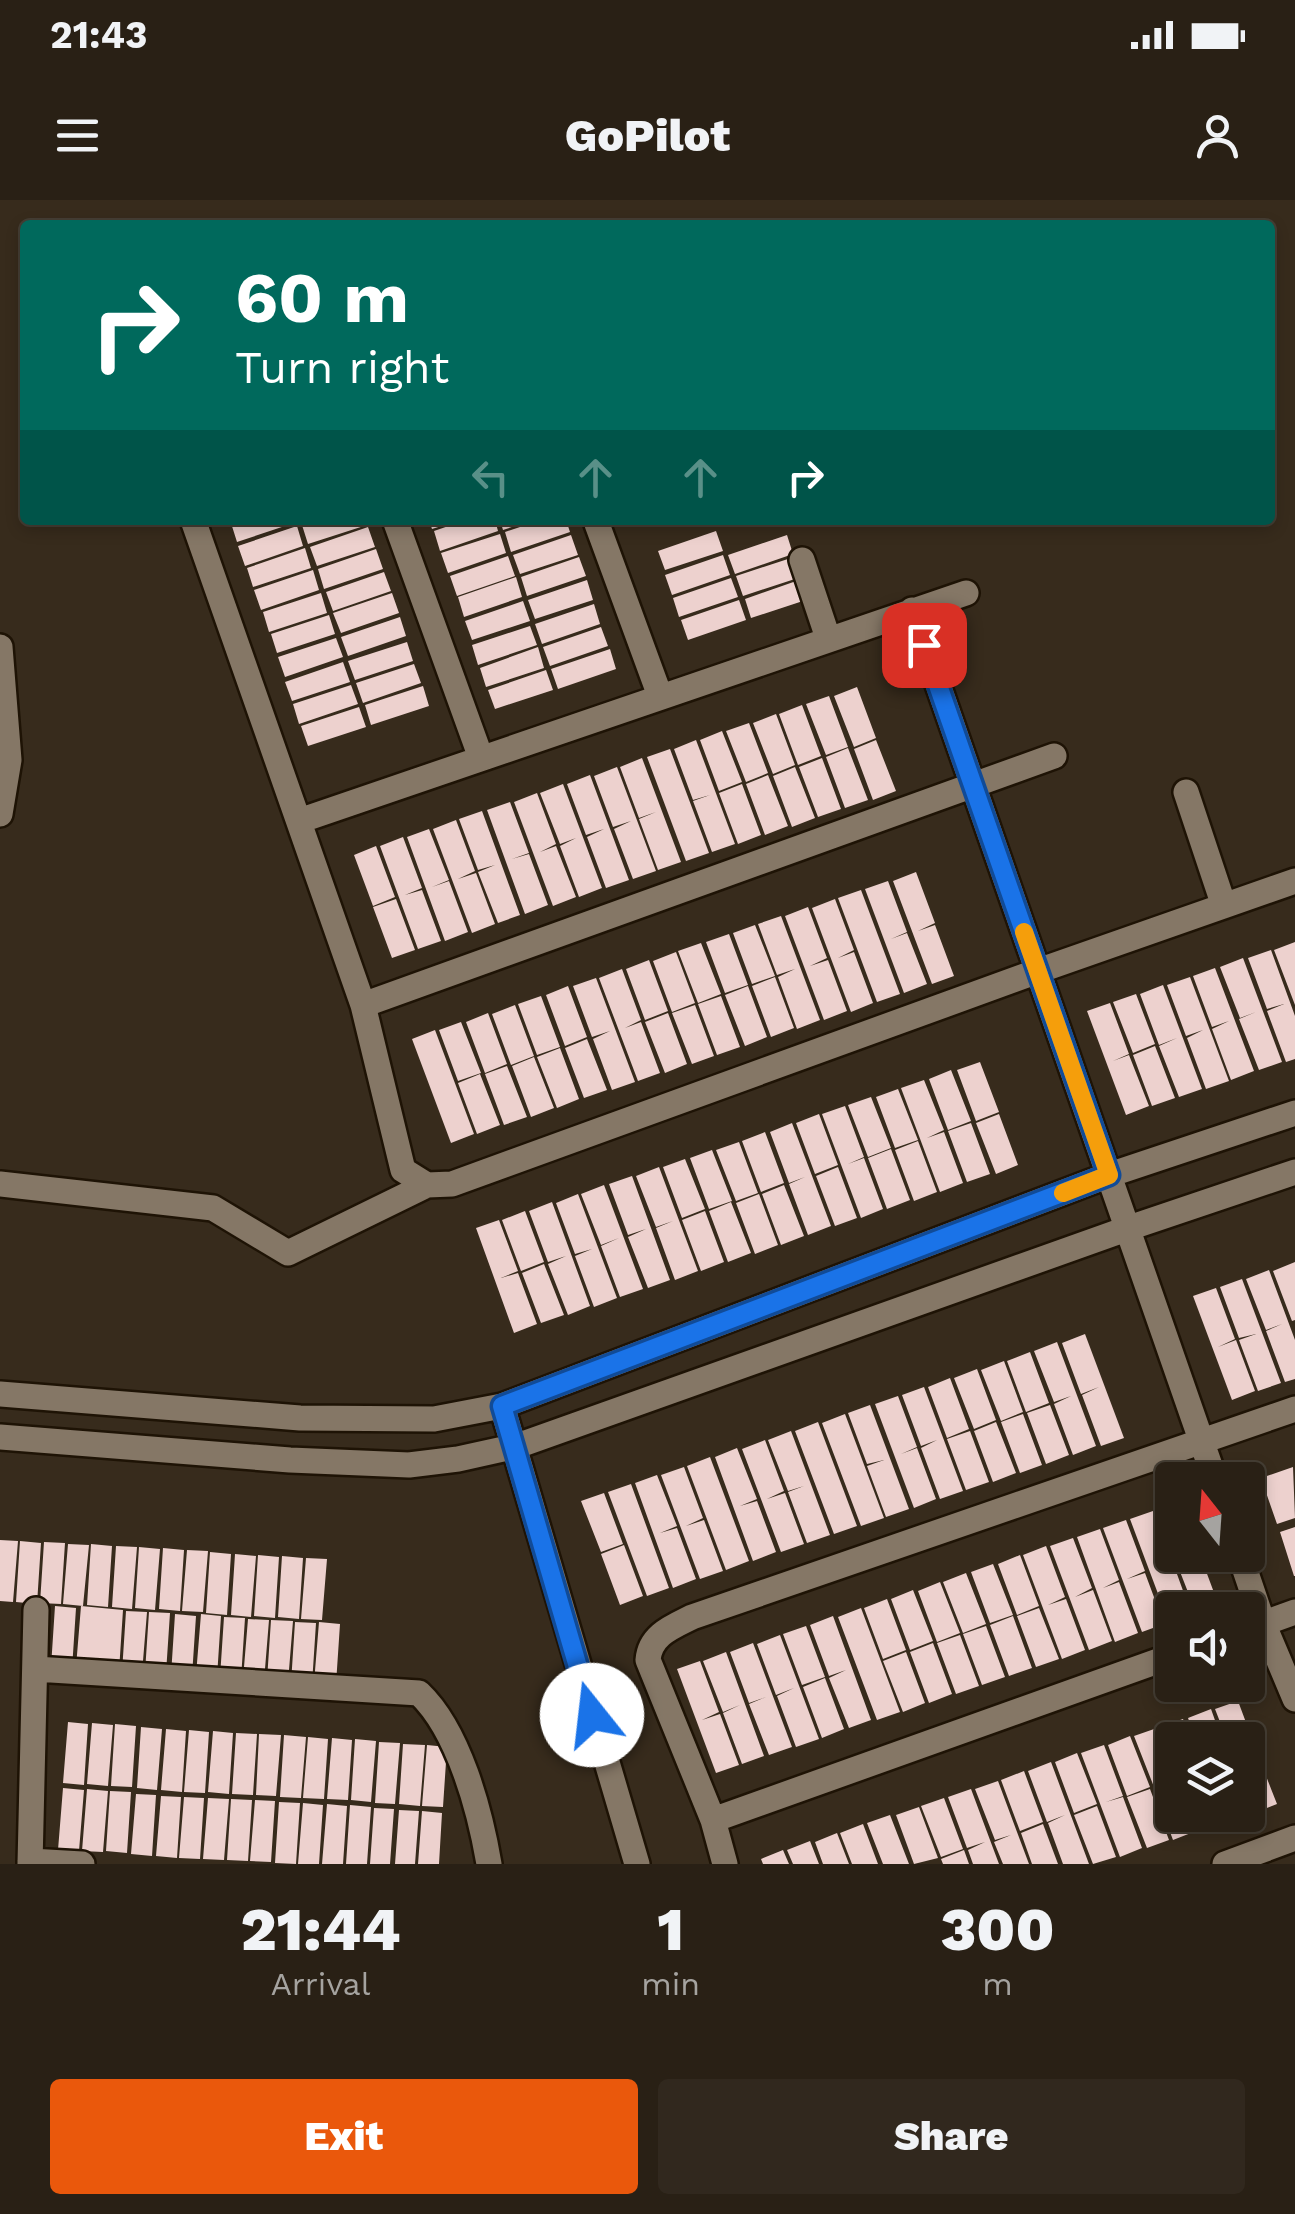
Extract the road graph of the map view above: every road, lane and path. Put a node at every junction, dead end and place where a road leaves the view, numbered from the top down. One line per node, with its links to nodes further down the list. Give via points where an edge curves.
1 (196, 525): 15 (street)
2 (398, 525): 11 (street)
3 (598, 525): 9 (street)
4 (802, 560): 7 (street)
5 (966, 593): 6 (street)
6 (912, 610): 7 (street); 12 (street)
7 (828, 638): 9 (street)
8 (0, 648): 14 (street, via 9,760)
9 (660, 696): 11 (street)
10 (1054, 756): 12 (street)
11 (481, 758): 15 (street)
12 (973, 786): 18 (street); 19 (street)
13 (1186, 792): 17 (street)
14 (0, 814)
15 (299, 821): 19 (street)
16 (1295, 881): 17 (street)
17 (1224, 906): 18 (street)
18 (1038, 971): 22 (street); 24 (street, via 452,1184)
19 (363, 1005): 24 (street, via 403,1170)
20 (1295, 1114): 22 (street)
21 (1295, 1172): 25 (street)
22 (1109, 1175): 25 (street); 27 (street)
23 (0, 1184): 24 (street, via 212,1208 288,1253)
24 (427, 1185)
25 (1128, 1228): 30 (street); 31 (street)
26 (0, 1394): 27 (street, via 300,1418 434,1419)
27 (502, 1406): 31 (street)
28 (1295, 1409): 30 (street)
29 (0, 1437): 31 (street, via 409,1465)
30 (1202, 1443): 32 (street); 40 (street, via 692,1617 661,1634 648,1660)
31 (516, 1446): 45 (street)
32 (1209, 1462)
33 (36, 1610): 38 (street)
34 (1295, 1612): 35 (street)
35 (1265, 1622)
36 (1265, 1644): 39 (street)
37 (1155, 1662): 40 (street)
38 (35, 1668): 42 (street); 44 (street, via 419,1693 434,1706 452,1742 481,1818)
39 (1295, 1699)
40 (713, 1820): 46 (street)
41 (1295, 1838): 47 (street)
42 (30, 1862): 43 (street)
43 (82, 1864)
44 (488, 1864)
45 (637, 1864)
46 (725, 1864)
47 (1225, 1864)

